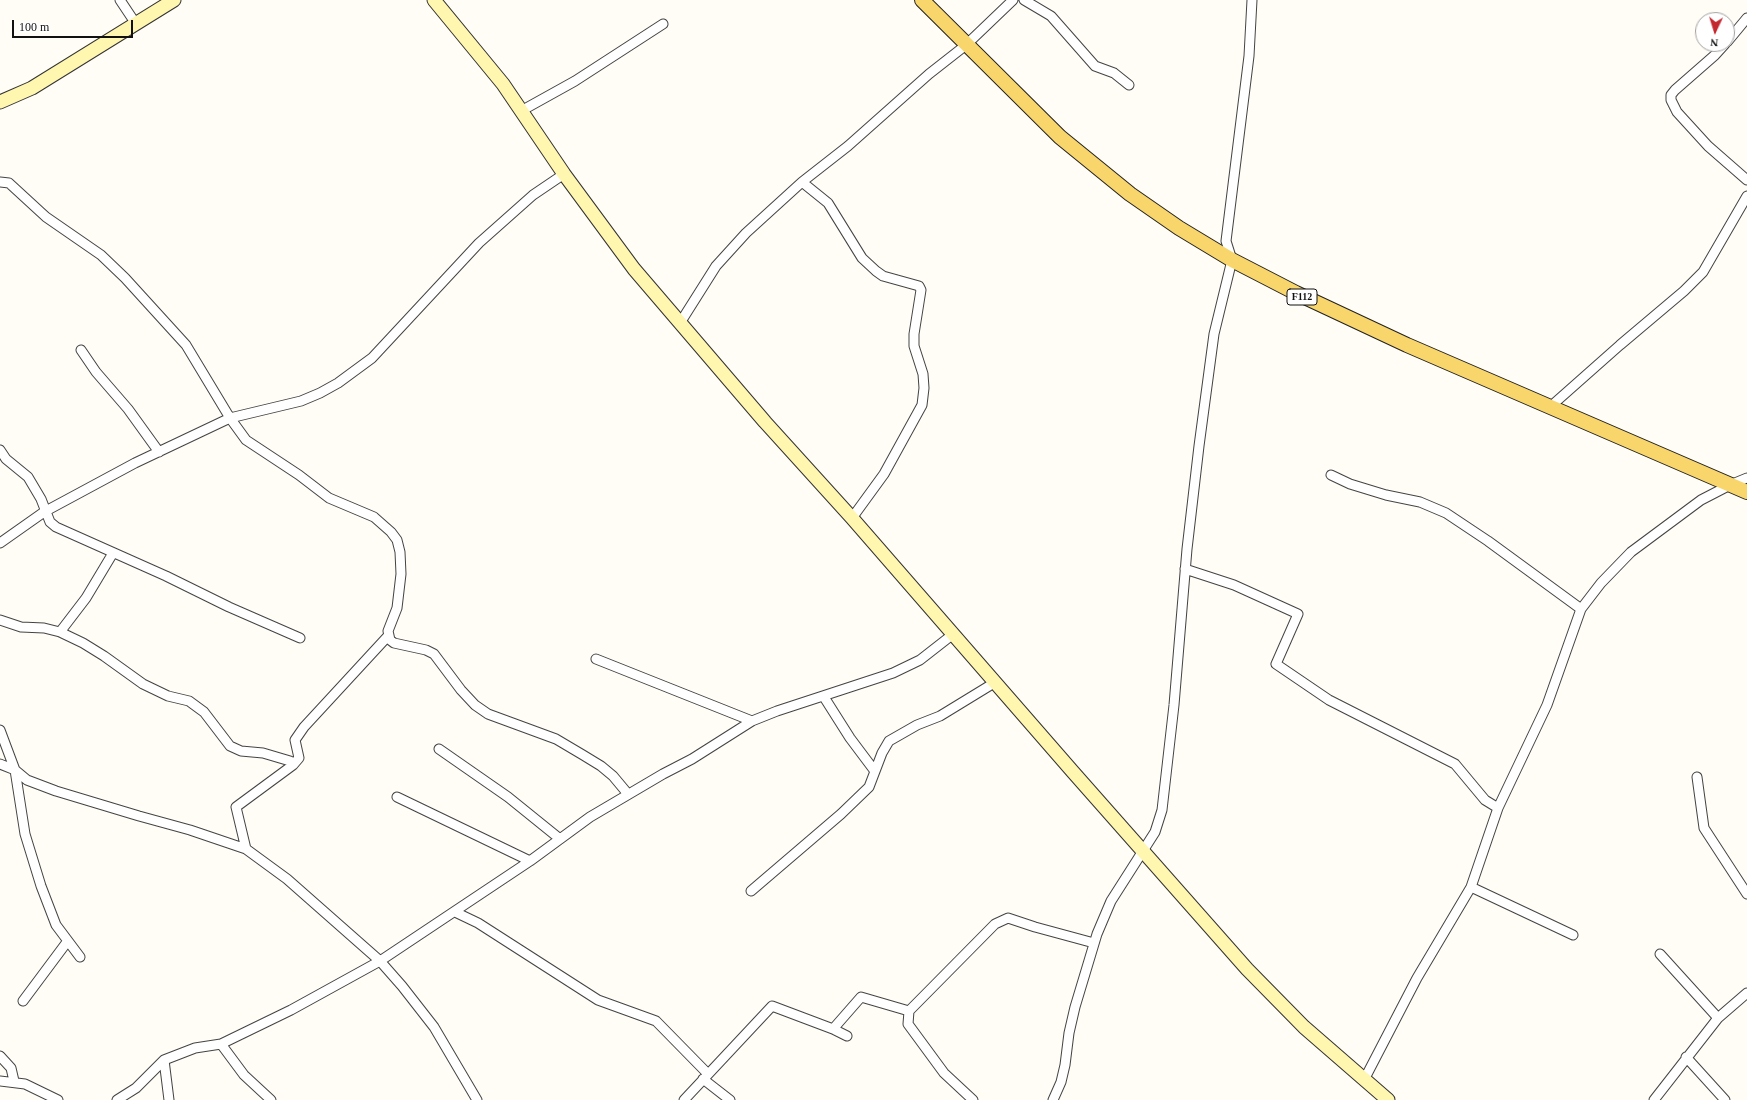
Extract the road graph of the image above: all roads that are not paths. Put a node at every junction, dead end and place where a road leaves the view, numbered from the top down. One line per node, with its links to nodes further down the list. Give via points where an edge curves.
1 (120, 0): 9 (street)
2 (174, 0): 9 (main road)
3 (434, 0): 16 (main road, via 493,72)
4 (922, 0): 12 (main road, F112)
5 (1013, 0): 12 (street)
6 (1024, 0): 14 (street, via 1051,16 1095,66 1114,73)
7 (1252, 0): 22 (street, via 1249,56 1226,241)
8 (1747, 18): 11 (street)
9 (136, 24): 15 (main road, via 32,88)
10 (663, 24): 16 (street)
11 (1735, 32)
12 (966, 45): 20 (street); 22 (main road, F112, via 1060,137 1118,185 1179,228)
13 (1718, 52): 18 (street, via 1675,90 1671,100 1676,112 1708,146)
14 (1129, 85)
15 (0, 102)
16 (521, 111): 17 (main road)
17 (564, 174): 23 (main road, via 634,269); 26 (street, via 533,195 479,242 372,358 357,370 326,390 301,401)
18 (1747, 180)
19 (0, 182): 26 (street, via 9,183 46,217 101,255 125,278 186,346)
20 (802, 182): 23 (street, via 746,233 716,266); 34 (street, via 828,202 862,258 876,271 883,276 919,286 921,290 914,346 923,374 922,405 884,474)
21 (1747, 196): 25 (street, via 1703,272)
22 (1232, 260): 25 (main road, F112, via 1296,294 1407,346); 37 (street, via 1214,334)
23 (680, 323): 34 (main road)
24 (81, 350): 28 (street)
25 (1550, 407): 31 (main road, F112)
26 (230, 418): 28 (street); 42 (street, via 246,440 329,498 374,516 397,540 401,574 397,608)
27 (0, 450): 33 (street, via 6,459 28,477 41,499)
28 (159, 452): 33 (street)
29 (1331, 475): 38 (street, via 1350,484 1420,502 1446,513)
30 (1747, 478): 31 (street)
31 (1730, 485): 32 (main road, F112); 38 (street, via 1701,500 1631,552 1601,583)
32 (1747, 492)
33 (44, 512): 35 (street); 36 (street, via 56,527)
34 (852, 518): 41 (main road)
35 (0, 543)
36 (113, 552): 40 (street, via 86,598); 43 (street)
37 (1185, 569): 57 (street, via 1234,585 1298,614 1276,664 1329,700 1455,764 1485,800); 60 (street, via 1162,810 1155,832)
38 (1581, 609): 57 (street, via 1547,705)
39 (0, 620): 40 (street, via 21,627)
40 (60, 632): 51 (street, via 104,656 144,684 168,696 189,701 204,712 230,746 241,751 263,753 290,761)
41 (952, 635): 45 (main road); 46 (street, via 920,660 893,674)
42 (388, 636): 51 (street, via 304,727 295,740 299,758); 55 (street, via 394,643 434,654 475,705 488,714 556,740 583,755 613,776)
43 (300, 638)
44 (596, 659): 47 (street)
45 (994, 683): 53 (street, via 940,716 917,725 889,741); 60 (main road)
46 (824, 697): 47 (street); 53 (street)
47 (752, 721): 55 (street, via 692,759)
48 (0, 730): 52 (street)
49 (440, 749): 58 (street, via 508,797)
50 (0, 764): 52 (street)
51 (293, 765): 59 (street, via 236,808)
52 (15, 770): 59 (street, via 27,780 56,791); 67 (street, via 25,834 36,871 56,926)
53 (874, 770): 63 (street, via 868,787 855,800)
54 (1697, 777): 64 (street, via 1704,828)
55 (628, 794): 58 (street)
56 (397, 797): 61 (street)
57 (1498, 808): 62 (street)
58 (560, 839): 61 (street)
59 (246, 849): 71 (street, via 287,879)
60 (1142, 852): 68 (street, via 1111,901); 84 (main road, via 1304,1027)
61 (530, 861): 65 (street)
62 (1471, 887): 66 (street); 84 (street, via 1417,978)
63 (751, 891)
64 (1747, 894)
65 (455, 912): 71 (street); 82 (street, via 478,923 598,1000 656,1022)
66 (1574, 934)
67 (67, 942): 70 (street); 73 (street)
68 (1094, 943): 74 (street, via 1008,918 995,924); 94 (street, via 1074,1006 1061,1082)
69 (1660, 954): 75 (street)
70 (80, 957)
71 (380, 961): 78 (street, via 291,1010); 90 (street, via 434,1027)
72 (1747, 993): 75 (street)
73 (23, 1001)
74 (909, 1011): 76 (street, via 861,997); 93 (street, via 908,1024 944,1073)
75 (1718, 1018): 80 (street)
76 (833, 1028): 77 (street); 82 (street, via 772,1006)
77 (847, 1036)
78 (221, 1044): 81 (street, via 195,1048); 89 (street, via 244,1075)
79 (0, 1056): 85 (street, via 11,1068)
80 (1686, 1057): 96 (street); 97 (street)
81 (164, 1060): 87 (street, via 136,1088); 88 (street)
82 (705, 1077): 91 (street); 92 (street)
83 (0, 1080): 85 (street)
84 (1364, 1080): 95 (main road)
85 (14, 1081): 86 (street)
86 (58, 1100)
87 (117, 1100)
88 (169, 1100)
89 (271, 1100)
90 (477, 1100)
91 (684, 1100)
92 (730, 1100)
93 (973, 1100)
94 (1053, 1100)
95 (1388, 1100)
96 (1654, 1100)
97 (1725, 1100)

